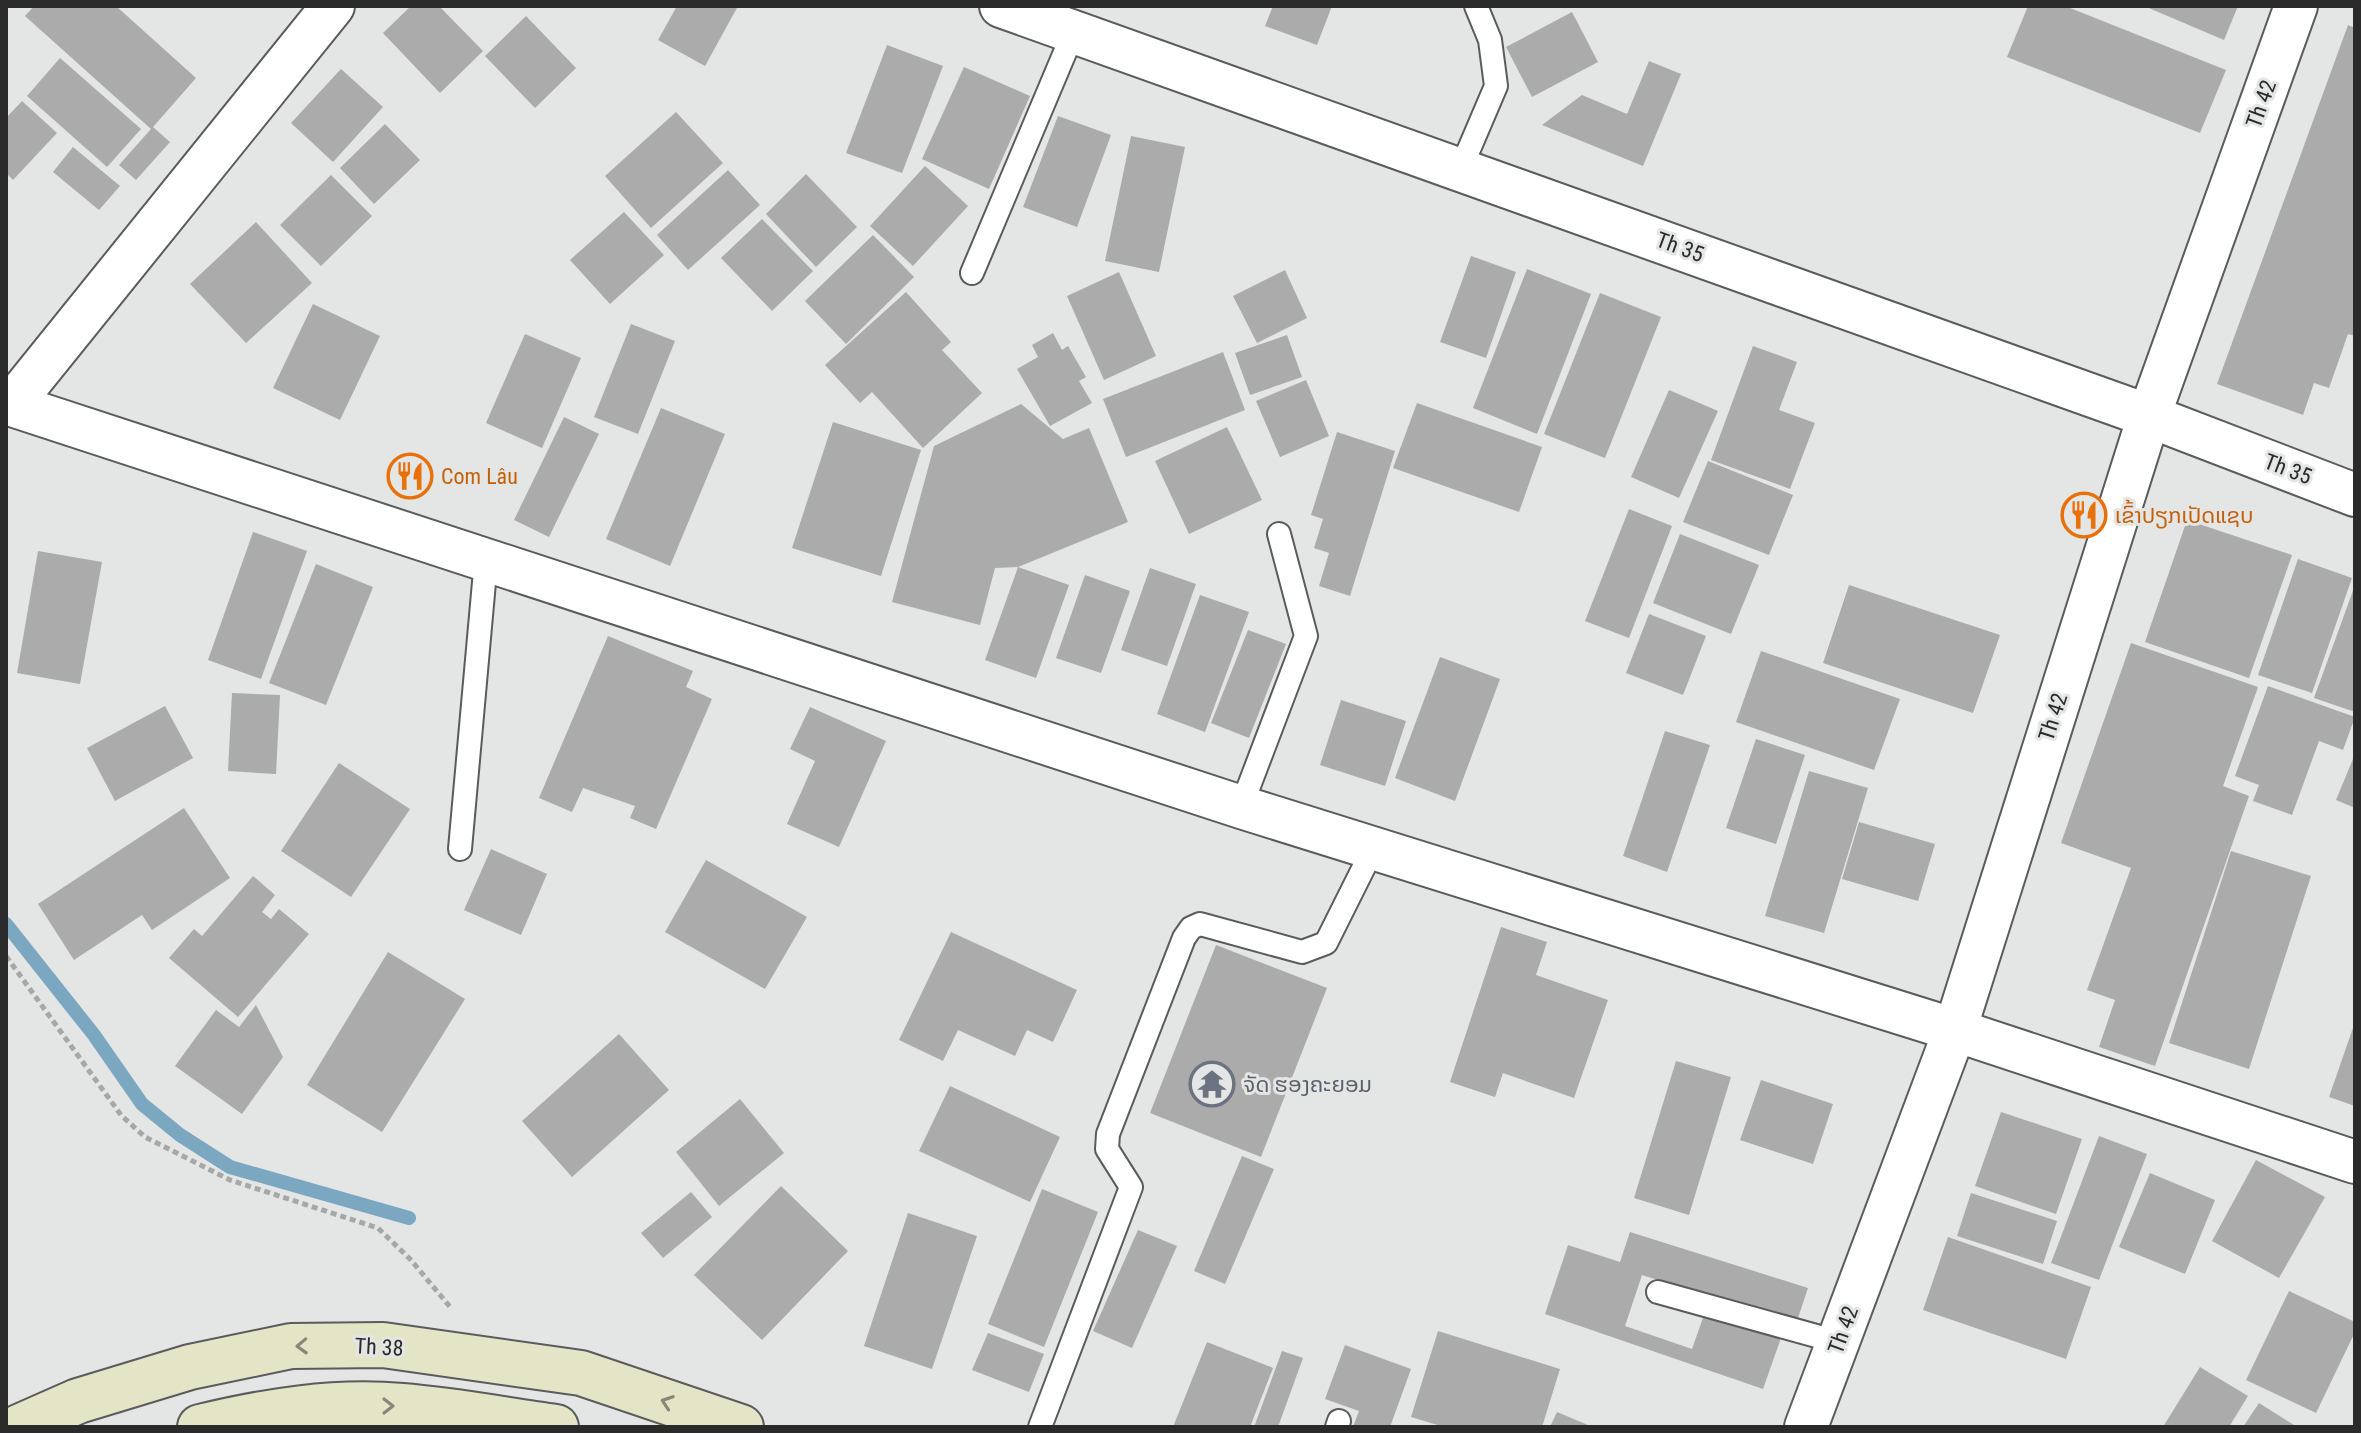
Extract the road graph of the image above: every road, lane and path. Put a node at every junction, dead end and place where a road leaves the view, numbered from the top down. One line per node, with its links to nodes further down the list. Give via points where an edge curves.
1 (333, 6): 8 (street)
2 (1001, 6): 5 (street, Th 35)
3 (1476, 6): 6 (lane, via 1490,40 1496,86)
4 (2296, 6): 9 (street, Th 42)
5 (1074, 31): 6 (street, Th 35); 7 (lane)
6 (1461, 168): 9 (street, Th 35)
7 (972, 273)
8 (9, 404): 12 (street)
9 (2149, 416): 10 (street, Th 35); 17 (street, Th 42)
10 (2355, 495)
11 (1279, 534): 13 (lane, via 1306,636)
12 (486, 560): 13 (street); 14 (lane)
13 (1241, 807): 15 (street)
14 (460, 849)
15 (1373, 849): 17 (street); 27 (lane, via 1326,943 1302,952 1200,924 1184,938 1108,1134 1107,1149 1131,1187)
16 (6, 956): 21 (path, via 121,1115 145,1137 230,1180 378,1228 455,1312)
17 (1955, 1030): 18 (street); 20 (street, Th 42)
18 (2355, 1162)
19 (1658, 1292): 20 (lane)
20 (1838, 1342): 28 (street, Th 42)
21 (479, 1358): 23 (street, Th 38, one-way to 23, via 383,1345 291,1346 190,1367 78,1401); 26 (street, Th 38, one-way to 21, via 581,1373)
22 (475, 1421): 24 (street, one-way to 22, via 320,1406 402,1406); 25 (street)
23 (19, 1427)
24 (200, 1427)
25 (556, 1427)
26 (741, 1427)
27 (1040, 1427)
28 (1806, 1427)

